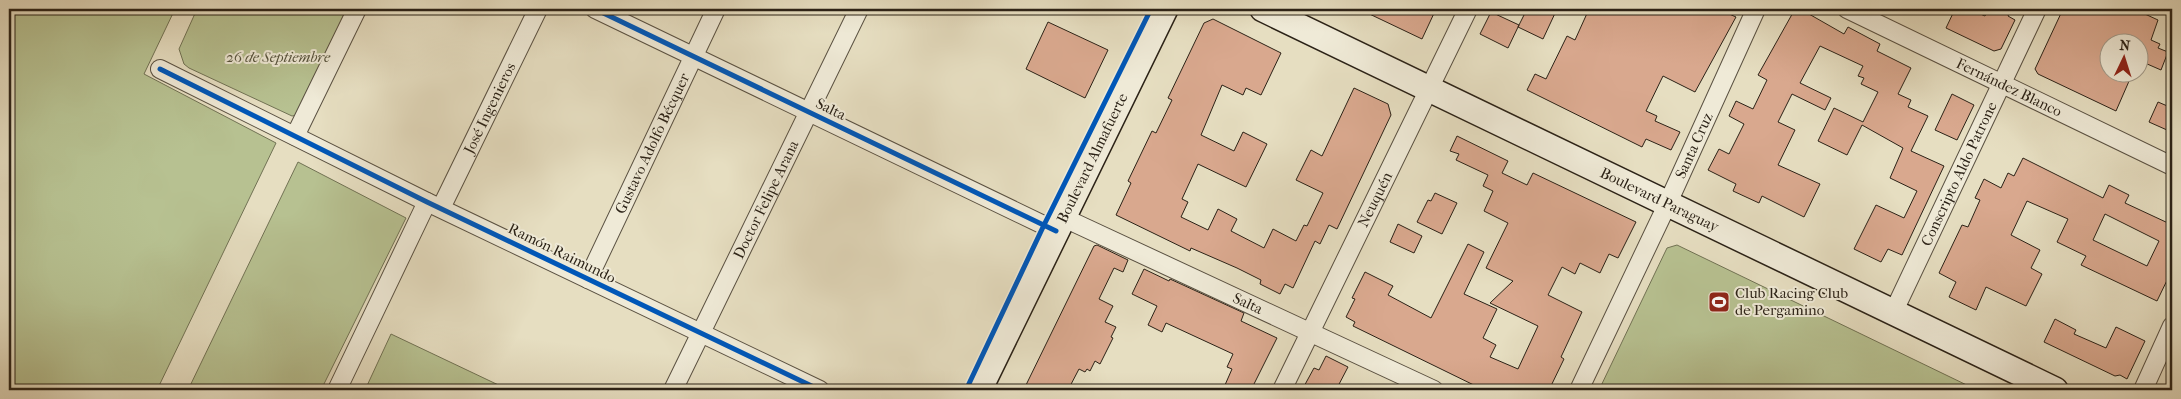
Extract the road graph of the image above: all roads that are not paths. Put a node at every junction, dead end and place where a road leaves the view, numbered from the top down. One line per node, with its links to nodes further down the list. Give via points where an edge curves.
1 (357, 9): 17 (street)
2 (538, 9): 19 (street, José Ingenieros)
3 (596, 9): 12 (street, Salta)
4 (716, 9): 12 (street, Gustavo Adolfo Bécquer)
5 (859, 9): 16 (street, Doctor Felipe Arana)
6 (1165, 9): 21 (main road, Boulevard Almafuerte)
7 (1263, 9): 15 (main road, Boulevard Paraguay)
8 (1468, 9): 15 (street, Neuquén)
9 (1756, 9): 20 (street, Santa Cruz)
10 (1847, 9): 14 (street, Fernández Blanco)
11 (2037, 9): 14 (street, Conscripto Aldo Patrone)
12 (693, 57): 16 (street, Salta); 22 (street, Gustavo Adolfo Bécquer)
13 (160, 69): 17 (street, Ramón Raimundo)
14 (2001, 84): 18 (street, Fernández Blanco); 23 (street, Conscripto Aldo Patrone)
15 (1430, 89): 20 (main road, Boulevard Paraguay); 26 (street, Neuquén)
16 (807, 112): 21 (street, Salta); 25 (street, Doctor Felipe Arana)
17 (295, 136): 19 (street, Ramón Raimundo)
18 (2172, 166)
19 (434, 205): 22 (street, Ramón Raimundo); 27 (street, José Ingenieros)
20 (1667, 205): 23 (main road, Boulevard Paraguay); 33 (street, Santa Cruz)
21 (1059, 224): 26 (street, Salta); 30 (main road, Boulevard Almafuerte)
22 (588, 279): 25 (street, Ramón Raimundo)
23 (1893, 313): 34 (main road, Boulevard Paraguay)
24 (2172, 326): 35 (street)
25 (701, 333): 28 (street, Doctor Felipe Arana); 29 (street, Ramón Raimundo)
26 (1310, 333): 31 (street, Neuquén); 32 (street, Salta)
27 (337, 390)
28 (674, 390)
29 (820, 390)
30 (979, 390)
31 (1282, 390)
32 (1434, 390)
33 (1579, 390)
34 (2054, 390)
35 (2143, 390)

